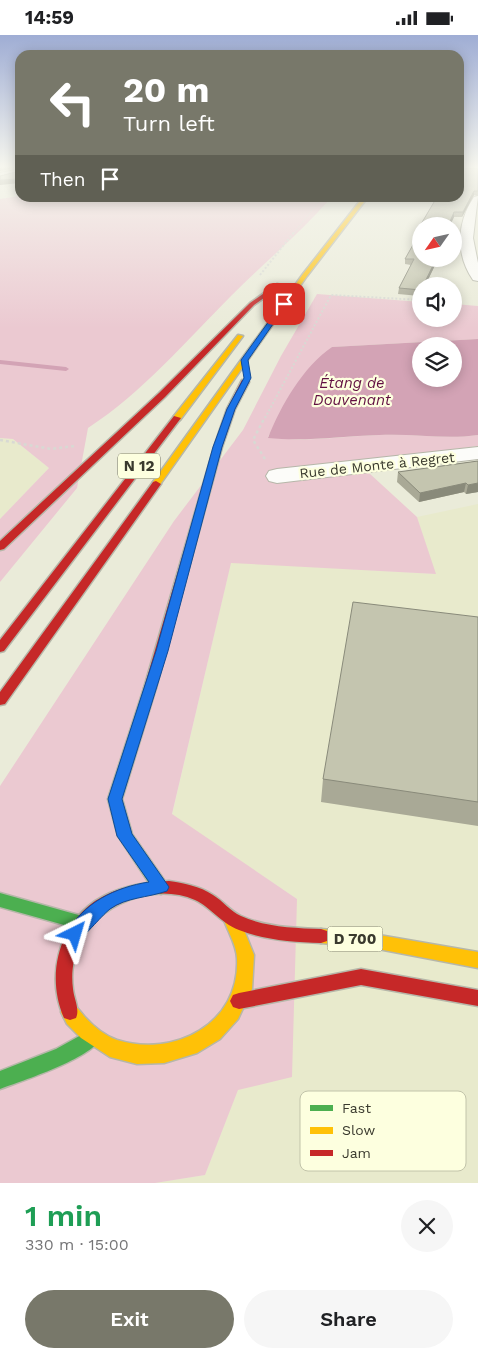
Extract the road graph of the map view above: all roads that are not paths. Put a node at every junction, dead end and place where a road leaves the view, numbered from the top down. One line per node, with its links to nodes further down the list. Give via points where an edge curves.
1 (348, 221): 4 (main road, N 12)
2 (469, 221): 3 (street, via 466,243)
3 (478, 277)
4 (244, 360): 9 (main road, N 12); 10 (main road, via 248,378 231,409 218,447 162,651 115,799 125,836)
5 (478, 453): 6 (street, Rue de Monte à Regret)
6 (277, 476)
7 (0, 547): 8 (main road, N 12, via 162,395 252,303 282,281)
8 (0, 647)
9 (0, 701)
10 (161, 887): 12 (main road, via 201,895); 13 (main road, via 132,891 105,904)
11 (0, 900): 13 (main road)
12 (232, 920): 14 (main road, D 700, via 274,934 359,939); 16 (main road, via 242,938 247,958)
13 (82, 923): 17 (main road, via 69,945 63,969 64,995 74,1019)
14 (478, 960)
15 (478, 998): 16 (main road, via 361,977)
16 (240, 1001): 17 (main road, via 224,1024 202,1042 175,1053 145,1057 116,1051)
17 (92, 1038): 18 (main road, via 62,1056)
18 (0, 1080)

